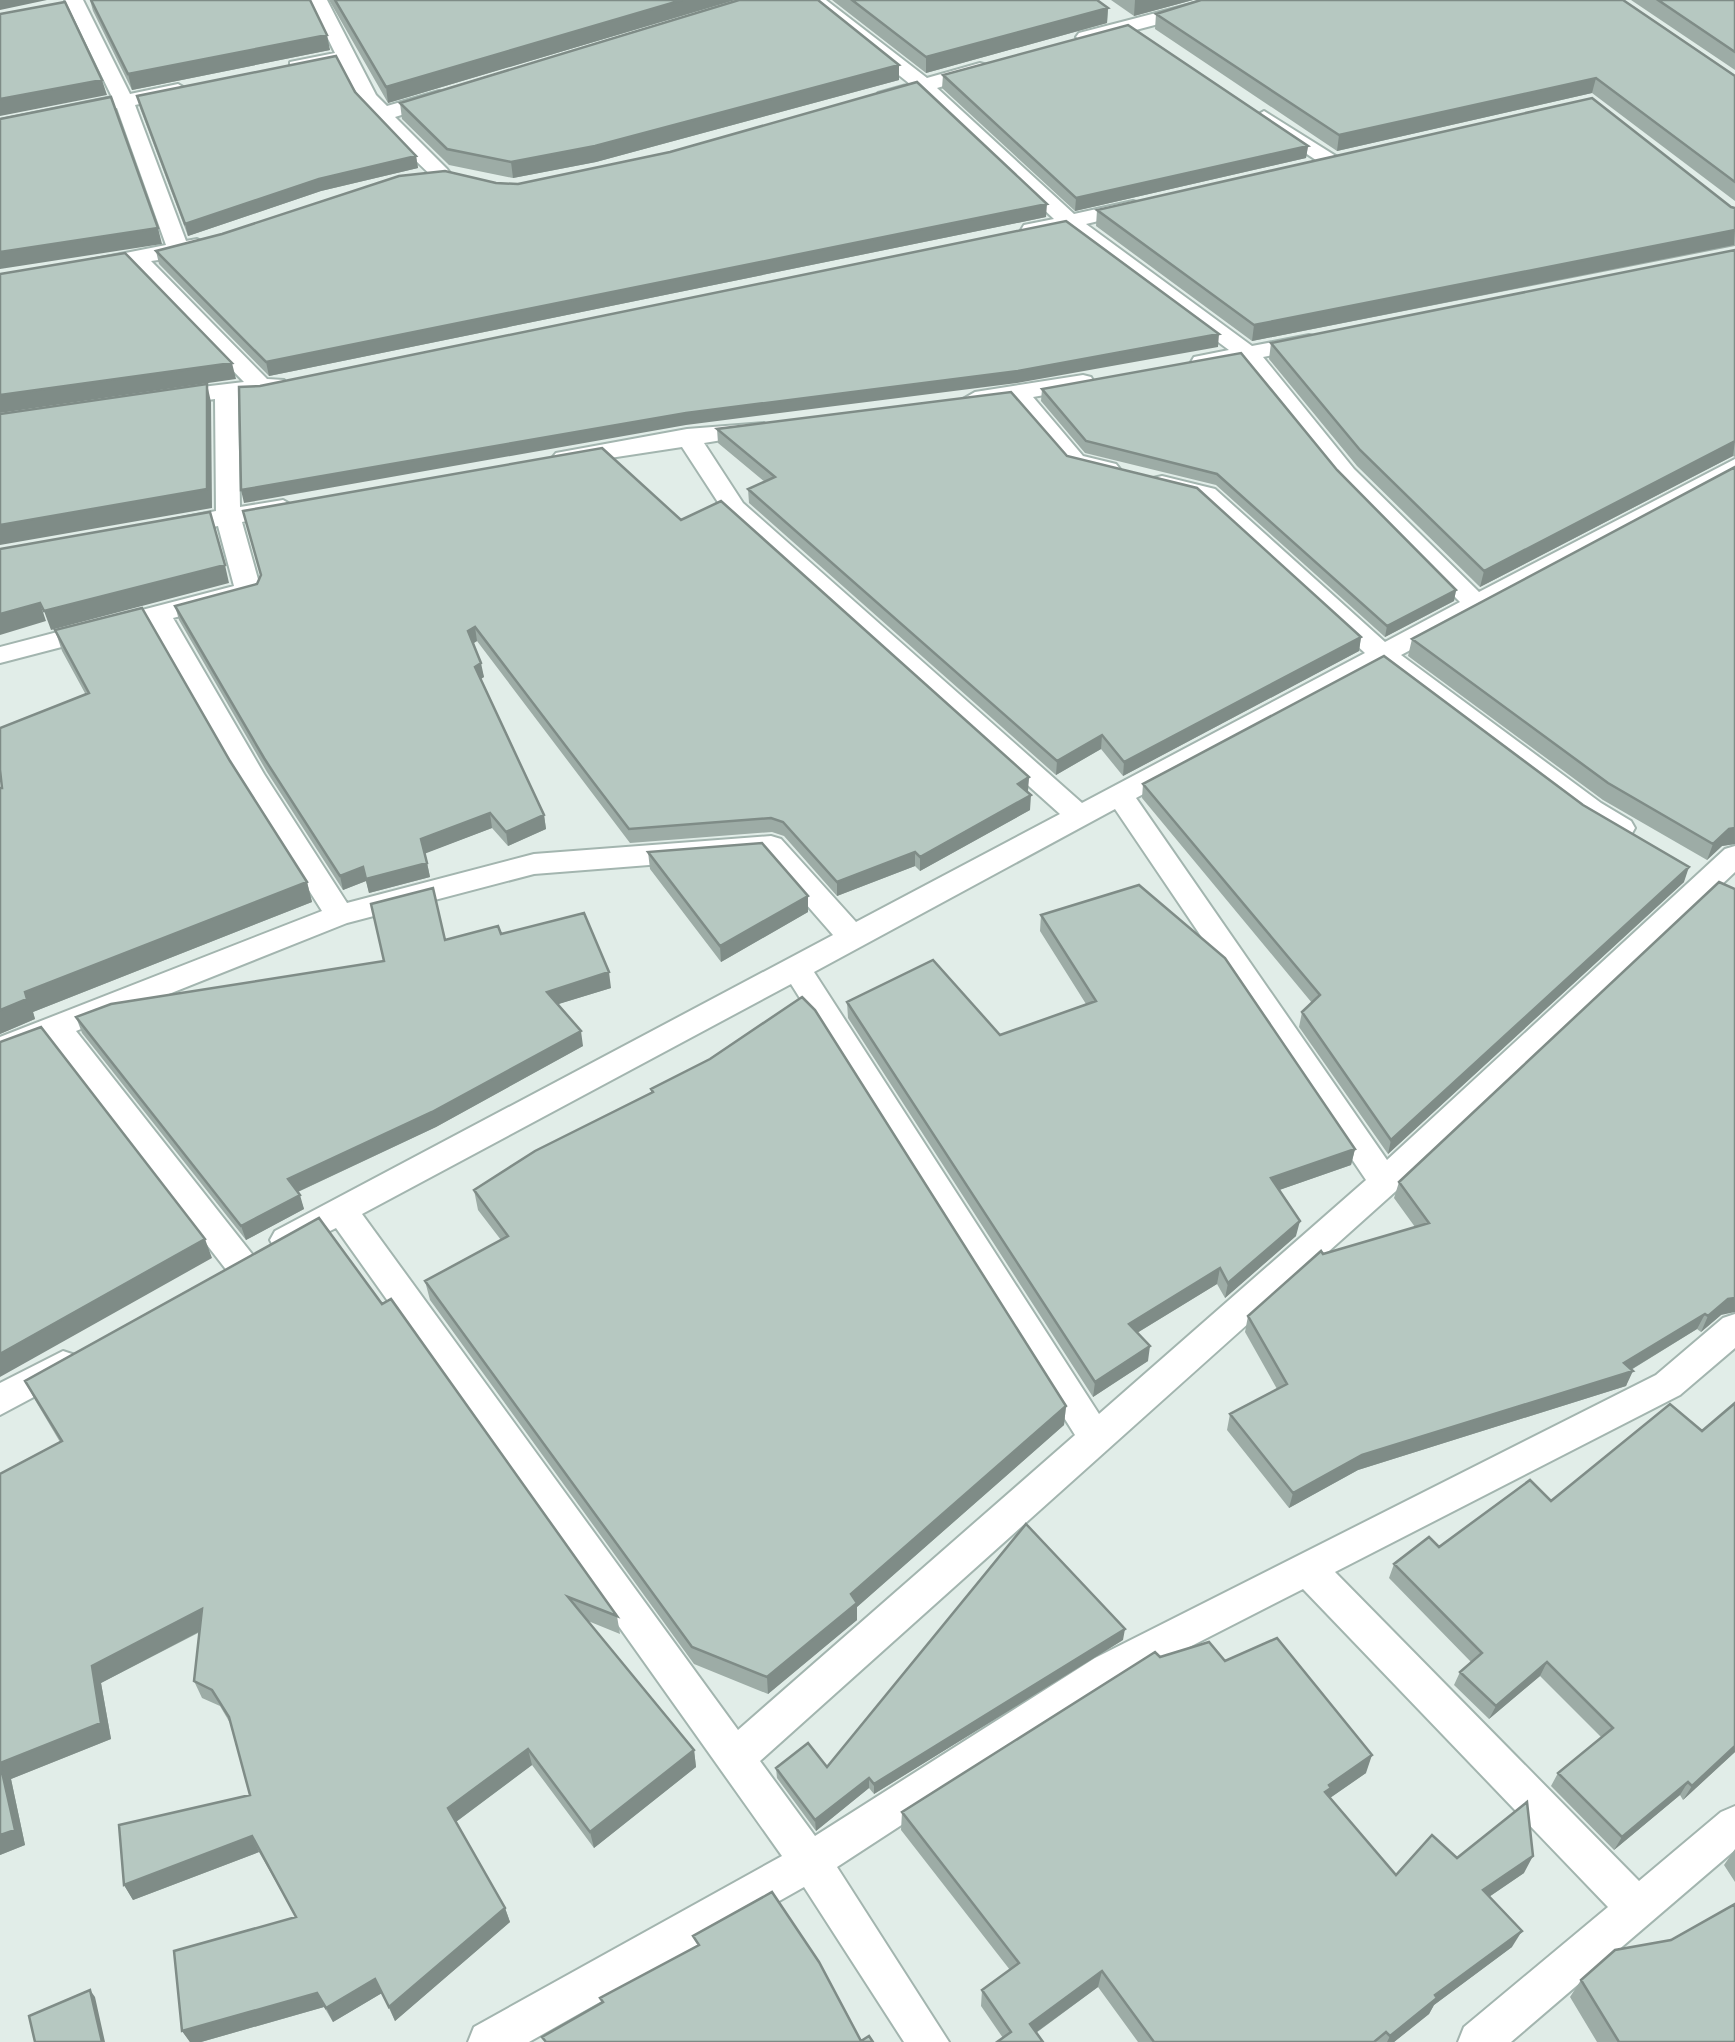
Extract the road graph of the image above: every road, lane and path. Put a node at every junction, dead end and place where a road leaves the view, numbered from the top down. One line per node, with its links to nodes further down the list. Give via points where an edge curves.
1 (318, 0): 9 (street)
2 (814, 0): 13 (street)
3 (1228, 0): 6 (street)
4 (76, 5): 15 (street)
5 (1102, 8): 6 (street)
6 (1126, 26): 7 (street); 8 (street)
7 (1070, 42)
8 (1158, 46)
9 (344, 56): 11 (street); 18 (street)
10 (997, 64): 13 (street)
11 (270, 72)
12 (197, 86): 15 (street)
13 (924, 86): 16 (street); 23 (street)
14 (457, 92): 18 (street)
15 (124, 101): 19 (street); 26 (street)
16 (866, 102)
17 (1253, 109): 20 (street, via 1341,160)
18 (383, 114): 21 (street)
19 (0, 126)
20 (1295, 170)
21 (439, 176)
22 (1164, 200): 23 (street)
23 (1070, 222): 24 (street); 30 (street)
24 (1012, 234)
25 (216, 238): 26 (street)
26 (179, 251): 27 (street)
27 (136, 258): 28 (street); 34 (street)
28 (68, 270)
29 (1338, 336): 30 (street)
30 (1248, 354): 31 (street); 46 (street, via 1346,474)
31 (1172, 367)
32 (1114, 377): 36 (street)
33 (302, 380): 34 (street)
34 (263, 388): 35 (street)
35 (226, 389): 37 (street); 44 (street)
36 (1018, 394): 38 (street); 48 (street, via 1074,461 1206,494)
37 (151, 400)
38 (960, 401)
39 (784, 424): 40 (street)
40 (686, 436): 41 (street); 51 (street, via 734,508)
41 (534, 463)
42 (1735, 466): 46 (street)
43 (305, 503): 44 (street)
44 (228, 516): 45 (street); 47 (street, via 248,590)
45 (152, 530)
46 (1476, 604): 48 (street)
47 (157, 614): 49 (street); 55 (street)
48 (1382, 654): 50 (street); 52 (street)
49 (0, 655)
50 (1120, 795): 51 (street); 60 (street)
51 (1080, 816): 56 (street)
52 (1641, 840)
53 (1735, 856): 54 (street)
54 (1712, 882): 60 (street)
55 (340, 915): 56 (street, via 534,864 771,846); 58 (street)
56 (852, 938): 57 (street)
57 (796, 968): 61 (street); 65 (street)
58 (57, 1029): 59 (street); 61 (street, via 231,1268)
59 (0, 1049)
60 (1385, 1182): 65 (street)
61 (342, 1210): 67 (street)
62 (1735, 1328): 66 (street, via 1668,1385)
63 (86, 1352): 64 (street)
64 (0, 1400)
65 (1096, 1438): 67 (street)
66 (1308, 1569): 69 (street, via 1108,1670); 70 (street)
67 (735, 1758): 69 (street)
68 (1735, 1824): 70 (street)
69 (810, 1862): 71 (street); 72 (street)
70 (1638, 1909): 73 (street)
71 (488, 2042)
72 (928, 2042)
73 (1478, 2042)

